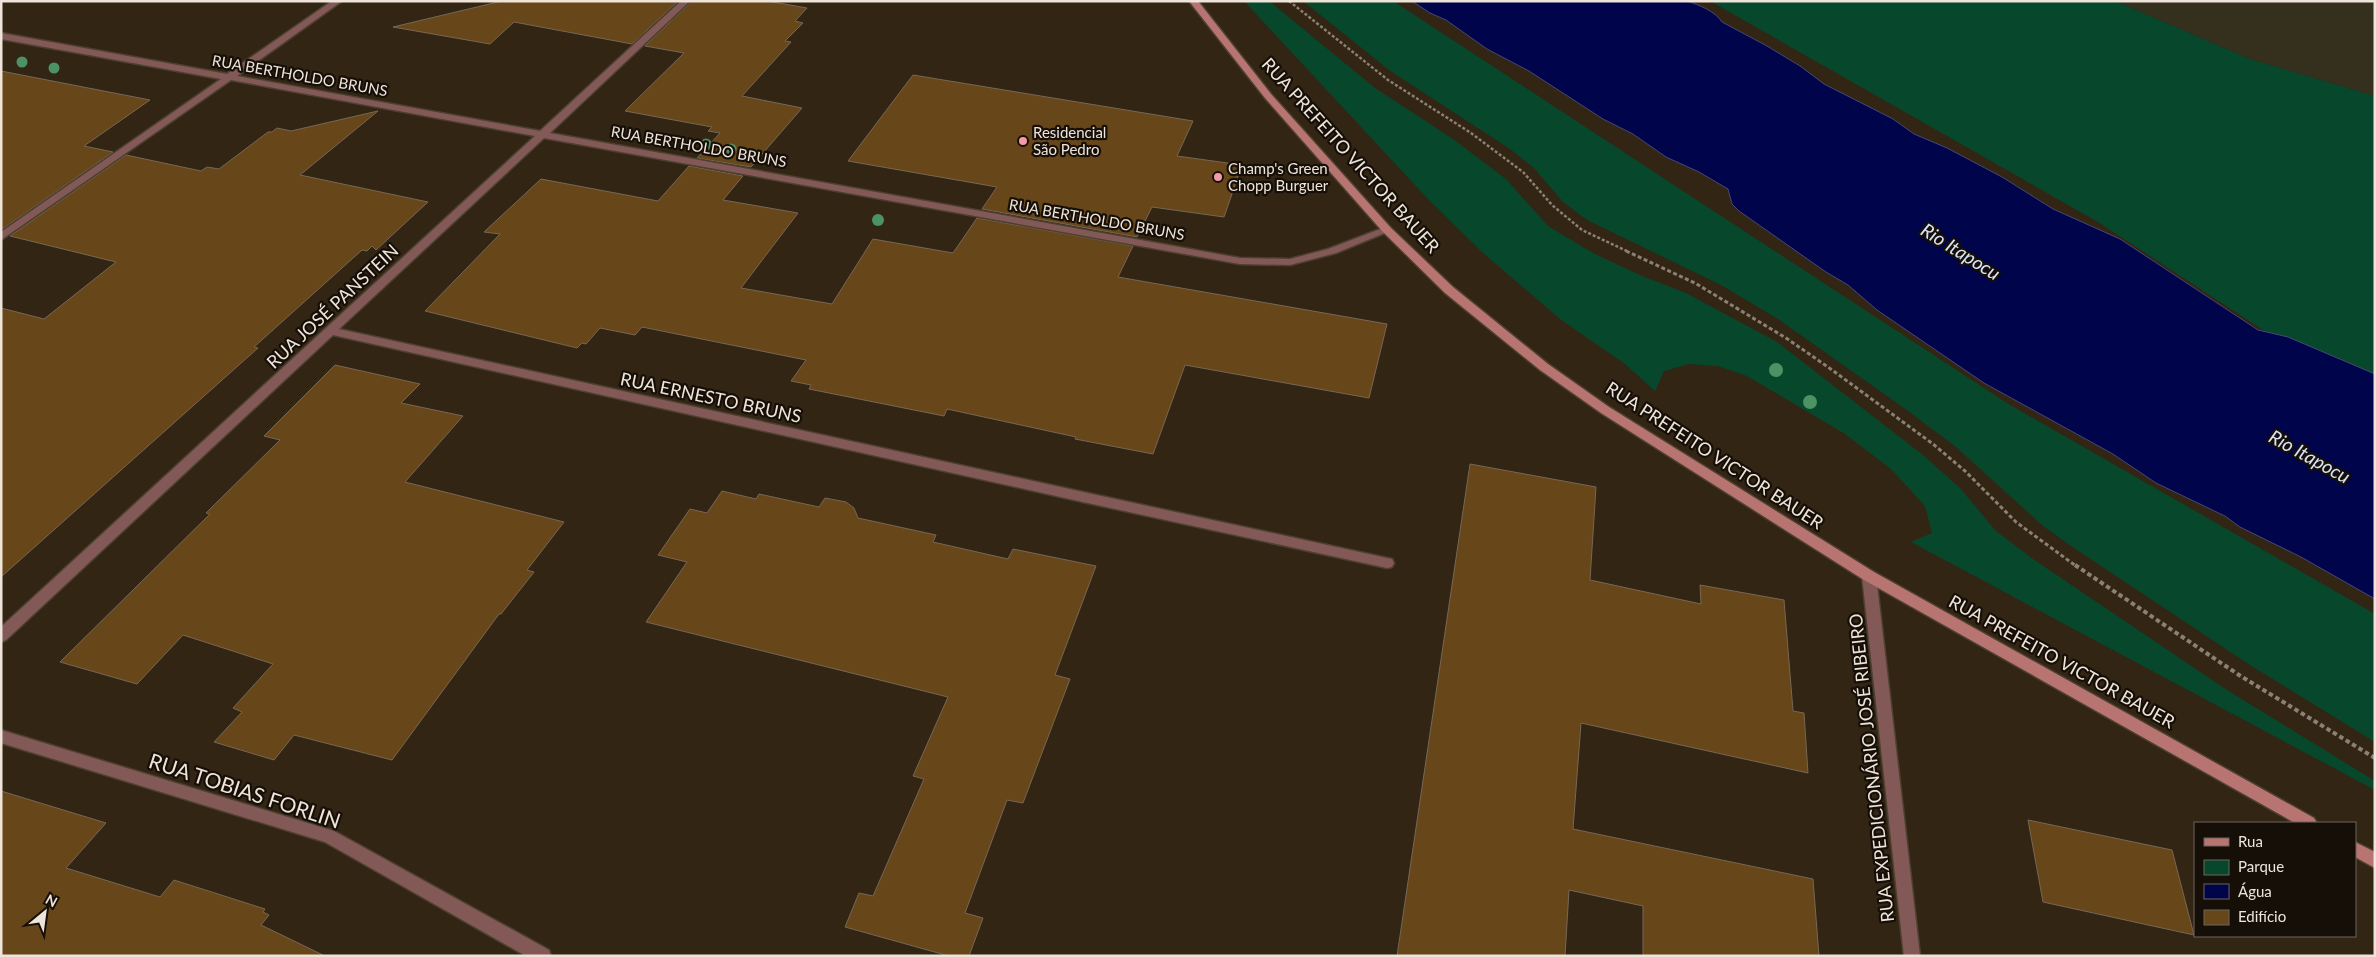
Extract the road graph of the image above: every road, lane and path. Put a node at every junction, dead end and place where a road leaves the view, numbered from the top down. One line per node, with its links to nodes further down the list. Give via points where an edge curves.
1 (338, 1): 6 (street)
2 (686, 1): 7 (street, RUA JOSÉ PANSTEIN)
3 (1193, 1): 8 (main road, RUA PREFEITO VICTOR BAUER, via 1268,96)
4 (1289, 1): 15 (path, via 1382,75 1471,133 1523,172 1552,205 1582,230 1696,282 1786,338 1933,444 2016,522 2047,546 2239,674)
5 (1, 36): 6 (street, RUA BERTHOLDO BRUNS)
6 (229, 77): 7 (street, RUA BERTHOLDO BRUNS); 9 (street)
7 (545, 134): 8 (street, RUA BERTHOLDO BRUNS, via 1240,261 1296,261 1332,252); 10 (street, RUA JOSÉ PANSTEIN)
8 (1387, 230): 12 (main road, RUA PREFEITO VICTOR BAUER, via 1449,290 1605,410)
9 (1, 236)
10 (331, 331): 11 (street, RUA ERNESTO BRUNS); 13 (street, RUA JOSÉ PANSTEIN)
11 (1387, 563)
12 (1869, 576): 16 (main road, RUA PREFEITO VICTOR BAUER); 20 (street, RUA EXPEDICIONÁRIO JOSÉ RIBEIRO)
13 (1, 636)
14 (1, 736): 19 (street, RUA TOBIAS FORLIN, via 329,836)
15 (2375, 758)
16 (2307, 822)
17 (2356, 850): 18 (main road)
18 (2375, 861)
19 (543, 956)
20 (1912, 956)

